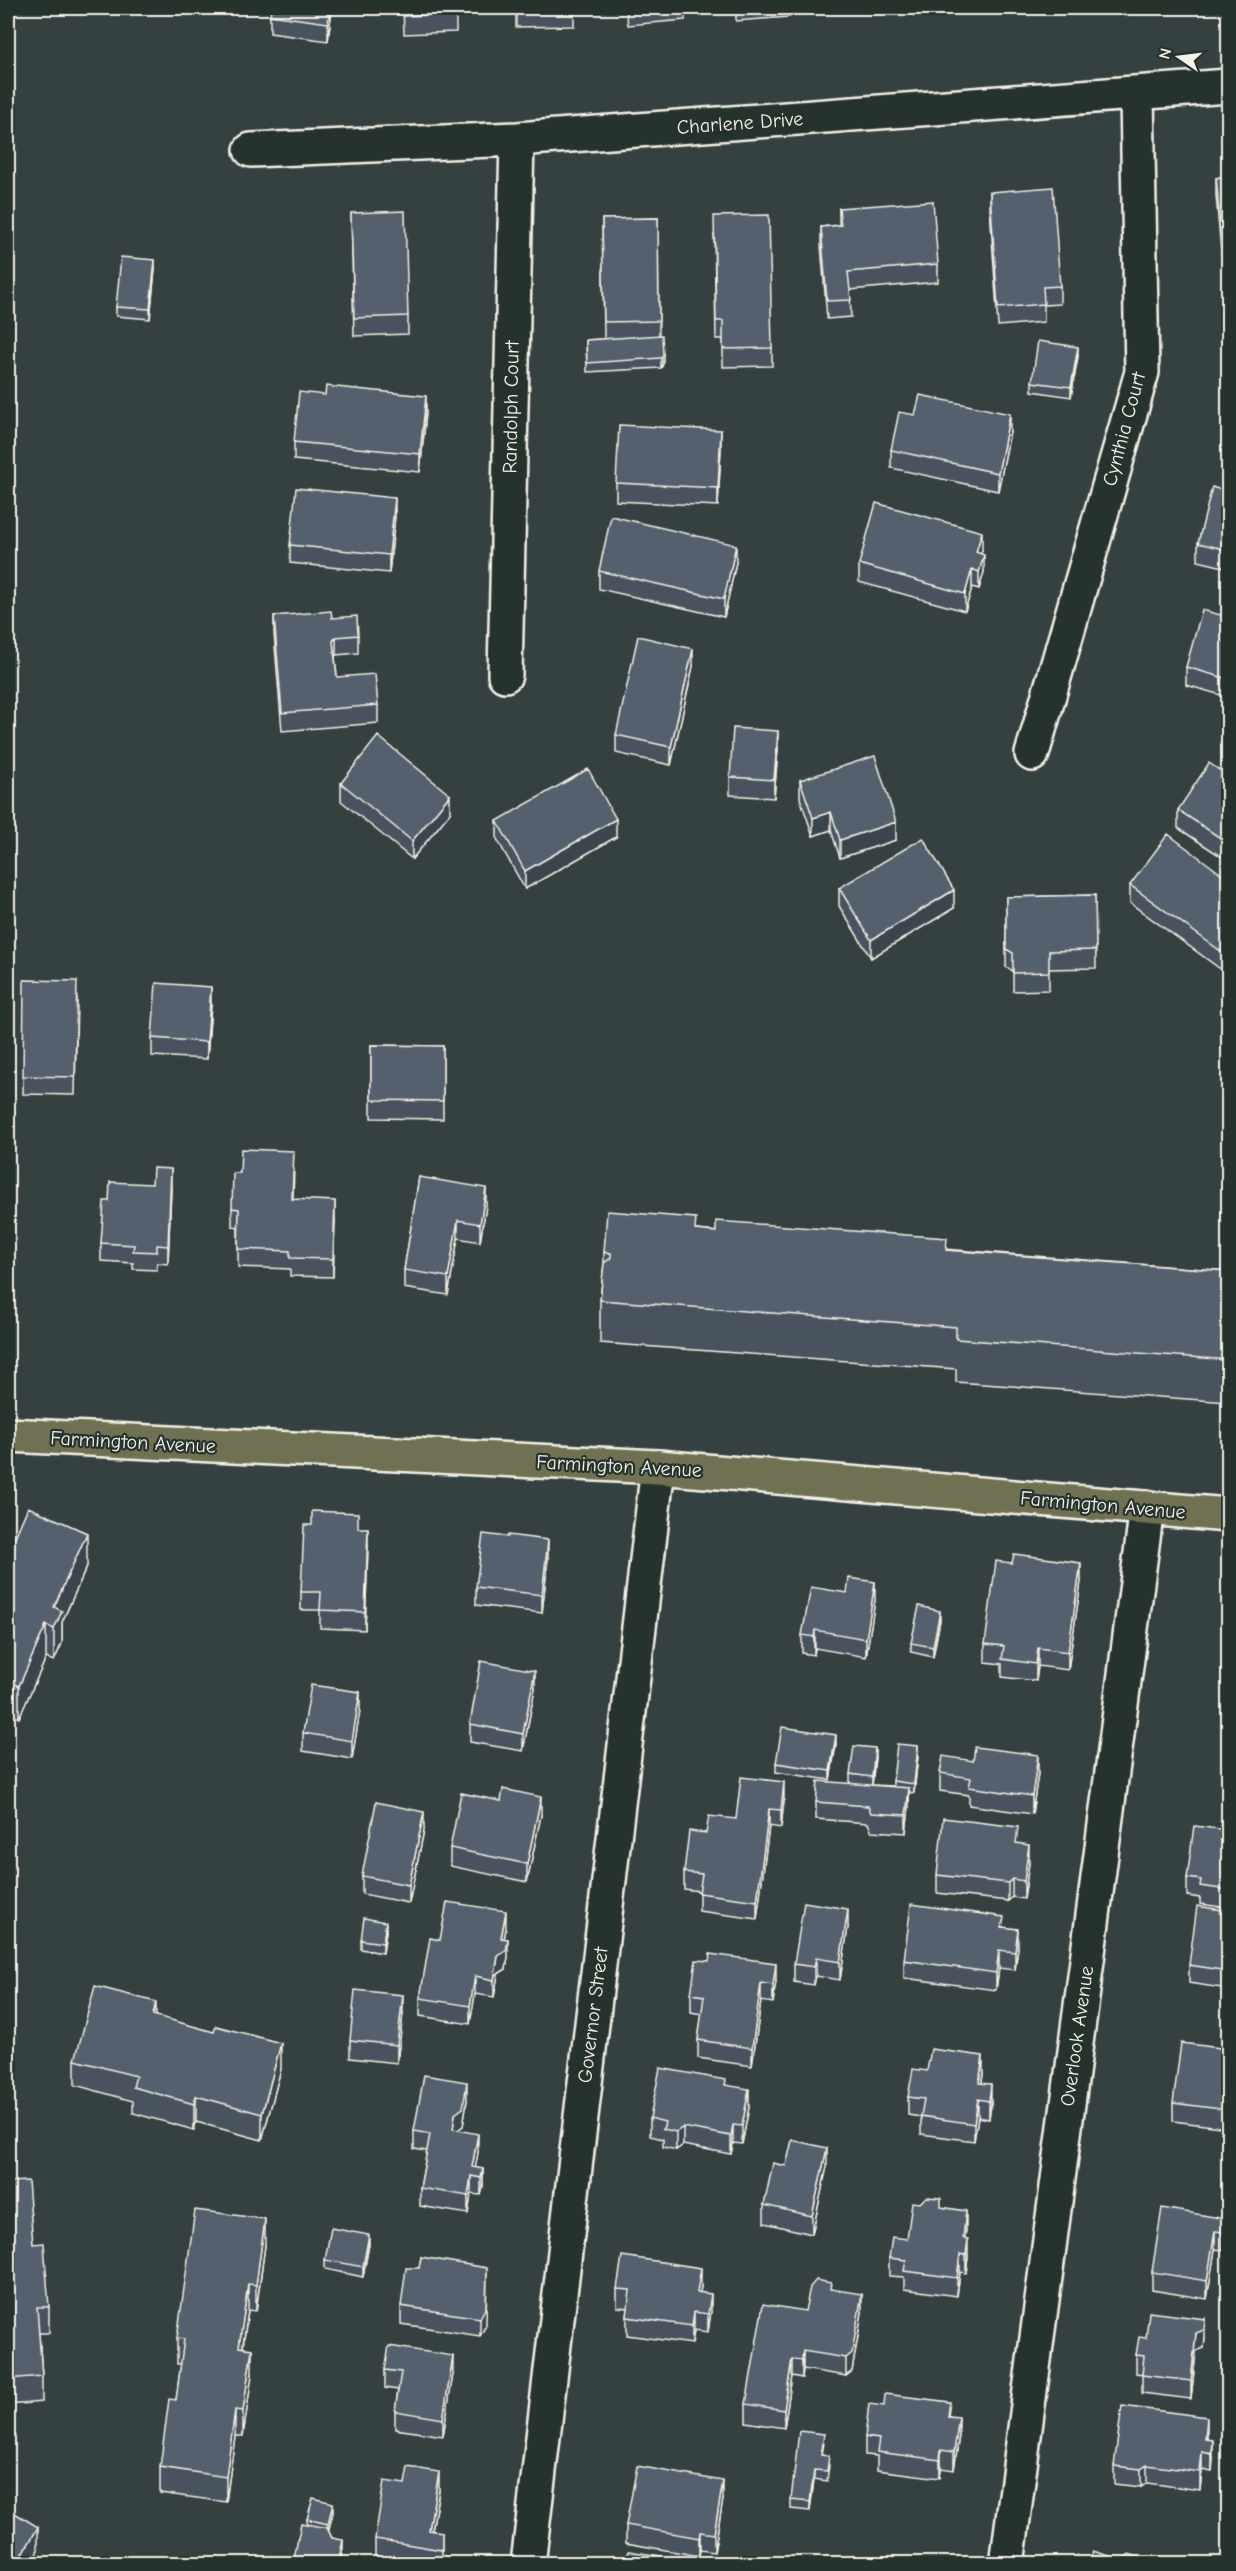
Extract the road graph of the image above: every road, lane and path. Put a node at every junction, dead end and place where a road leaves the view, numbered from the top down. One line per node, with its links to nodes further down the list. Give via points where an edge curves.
1 (1228, 86): 2 (street, Charlene Drive)
2 (1137, 95): 3 (street, Charlene Drive); 6 (street, Cynthia Court, via 1142,372)
3 (517, 139): 4 (street, Charlene Drive); 5 (street, Randolph Court)
4 (251, 150)
5 (505, 675)
6 (1032, 754)
7 (8, 1435): 8 (main road, Farmington Avenue)
8 (658, 1467): 9 (main road, Farmington Avenue); 11 (street, Governor Street)
9 (1148, 1508): 10 (main road, Farmington Avenue); 12 (street, Overlook Avenue)
10 (1228, 1515)
11 (528, 2564)
12 (1007, 2564)

